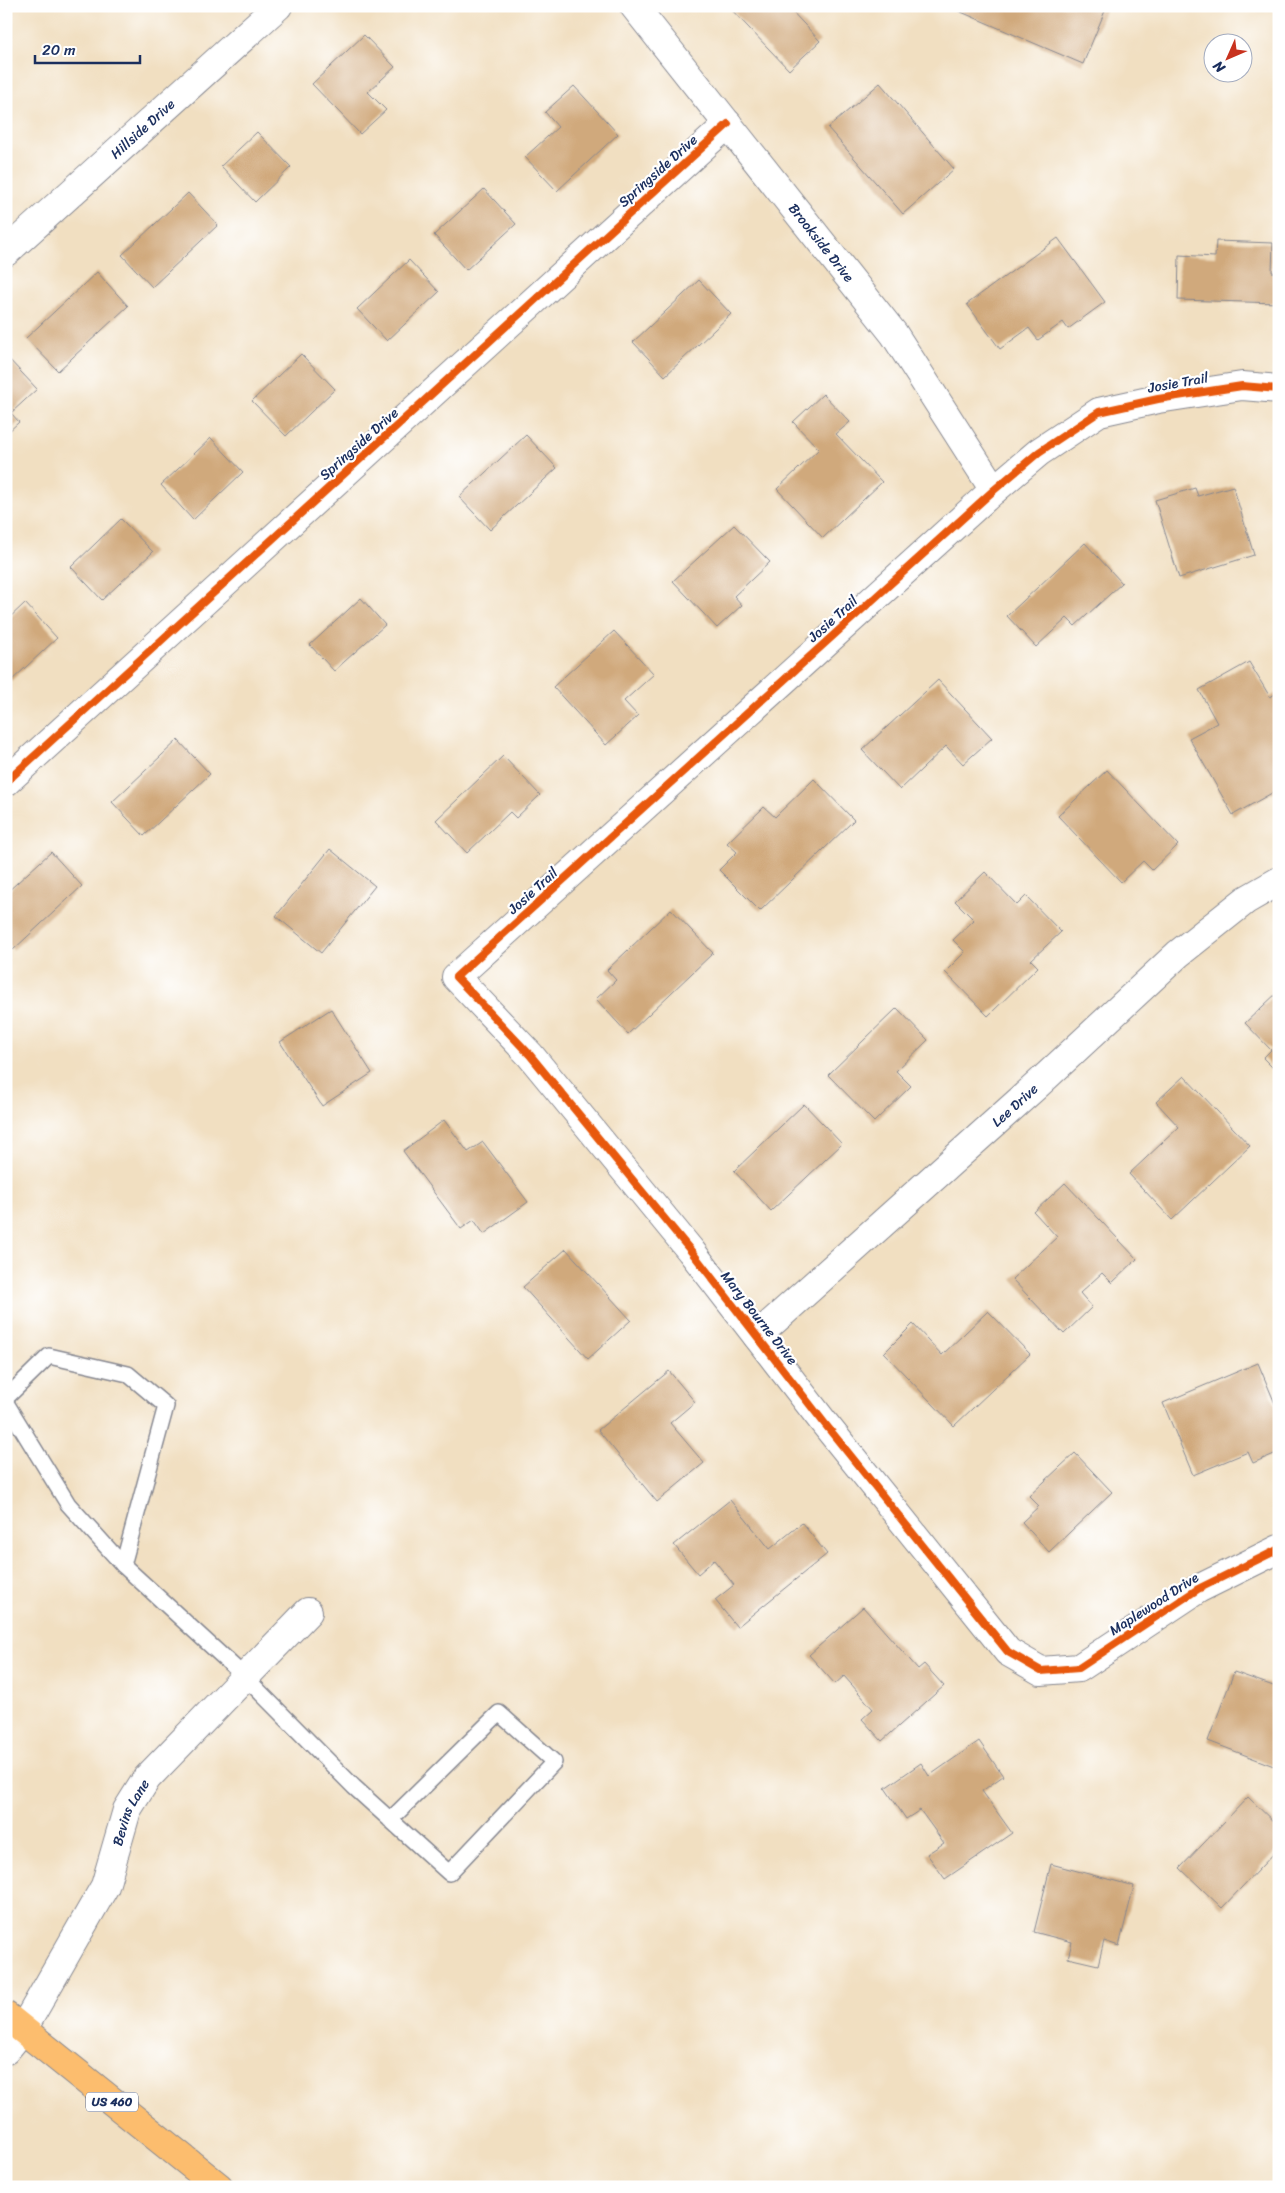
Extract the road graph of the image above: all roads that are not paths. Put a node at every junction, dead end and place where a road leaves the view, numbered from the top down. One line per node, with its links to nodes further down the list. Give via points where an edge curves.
1 (278, 6): 4 (street, Hillside Drive)
2 (634, 6): 3 (street, Brookside Drive)
3 (728, 124): 6 (street, Brookside Drive, via 894,334); 7 (street, Springside Drive)
4 (6, 252)
5 (1279, 389): 6 (street, Josie Trail, via 1242,386 1099,412 1039,452)
6 (994, 490): 9 (street, Josie Trail)
7 (6, 782)
8 (1279, 881): 10 (street, Lee Drive, via 1246,900 1178,954)
9 (456, 976): 10 (street, Mary Bourne Drive, via 530,1055)
10 (758, 1336): 16 (street, Mary Bourne Drive, via 1008,1652)
11 (6, 1398): 14 (lane, via 49,1356 128,1374 166,1406)
12 (6, 1403): 14 (lane, via 68,1504)
13 (1279, 1548): 16 (street, Maplewood Drive, via 1198,1589 1079,1668)
14 (124, 1565): 17 (lane)
15 (308, 1612): 17 (street, Bevins Lane)
16 (1041, 1671)
17 (245, 1677): 18 (lane); 19 (street, Bevins Lane, via 147,1778 127,1810 105,1886)
18 (390, 1820): 18 (lane, via 499,1713 554,1762 449,1874)
19 (12, 2032): 20 (main road, US 460)
20 (219, 2187)

